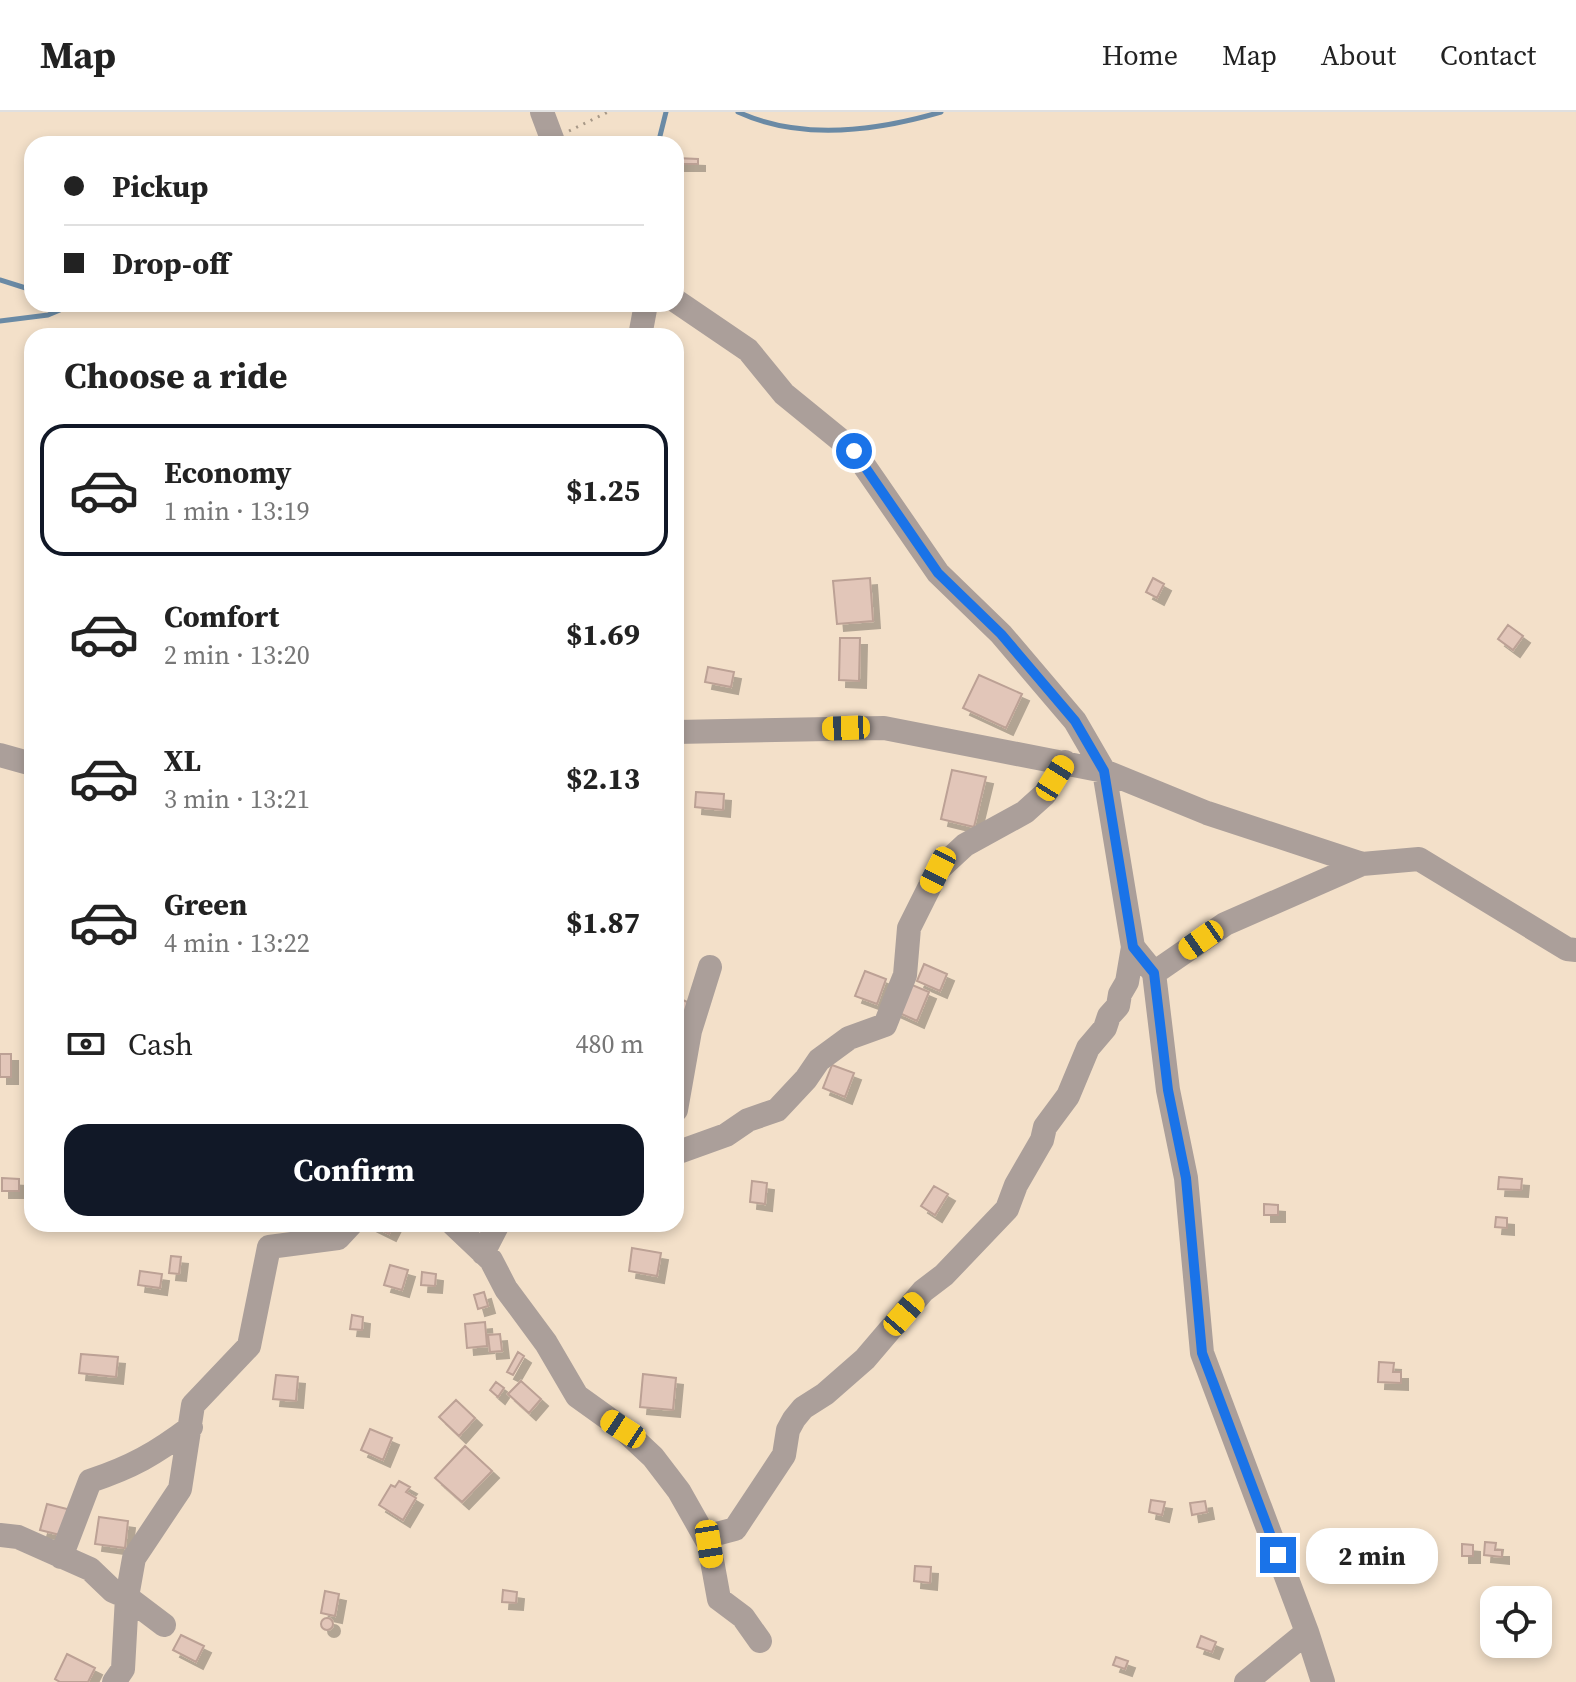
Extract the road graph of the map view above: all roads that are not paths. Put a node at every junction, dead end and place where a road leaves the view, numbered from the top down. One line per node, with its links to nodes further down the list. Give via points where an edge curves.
1 (542, 112): 2 (street)
2 (551, 136)
3 (684, 306): 8 (street, via 748,350 784,394 854,451 938,573 1001,634 1075,721)
4 (684, 732): 7 (street, via 884,728)
5 (0, 755): 6 (street)
6 (24, 762)
7 (1065, 762): 8 (street); 15 (street, via 1045,794 1025,812 965,845 938,870 909,928 905,975 885,1025 849,1038 819,1060 777,1110)
8 (1104, 771): 9 (street, via 1207,813); 10 (street)
9 (1362, 864): 11 (street, via 1419,859); 13 (street, via 1225,924)
10 (1133, 947): 13 (street); 22 (street, via 1118,1006 1088,1048 1007,1209 923,1291 865,1359 803,1408 788,1430 784,1455 735,1529)
11 (1576, 950)
12 (710, 967): 14 (street)
13 (1154, 973): 26 (street, via 1168,1090 1186,1178 1202,1353)
14 (684, 1065)
15 (684, 1150)
16 (344, 1232): 20 (street, via 338,1238 269,1247 249,1346 193,1405)
17 (461, 1232): 19 (street)
18 (494, 1232): 19 (street)
19 (483, 1253): 22 (street, via 577,1396 653,1457)
20 (191, 1427): 23 (street, via 127,1469 90,1481); 24 (street, via 180,1489 134,1558)
21 (0, 1535): 23 (street, via 18,1537)
22 (705, 1537): 27 (street, via 719,1599 743,1617)
23 (61, 1557): 24 (street, via 90,1569)
24 (127, 1597): 25 (street); 28 (street, via 123,1669)
25 (164, 1625)
26 (1307, 1632): 29 (street); 30 (street)
27 (760, 1641)
28 (114, 1682)
29 (1246, 1682)
30 (1323, 1682)

